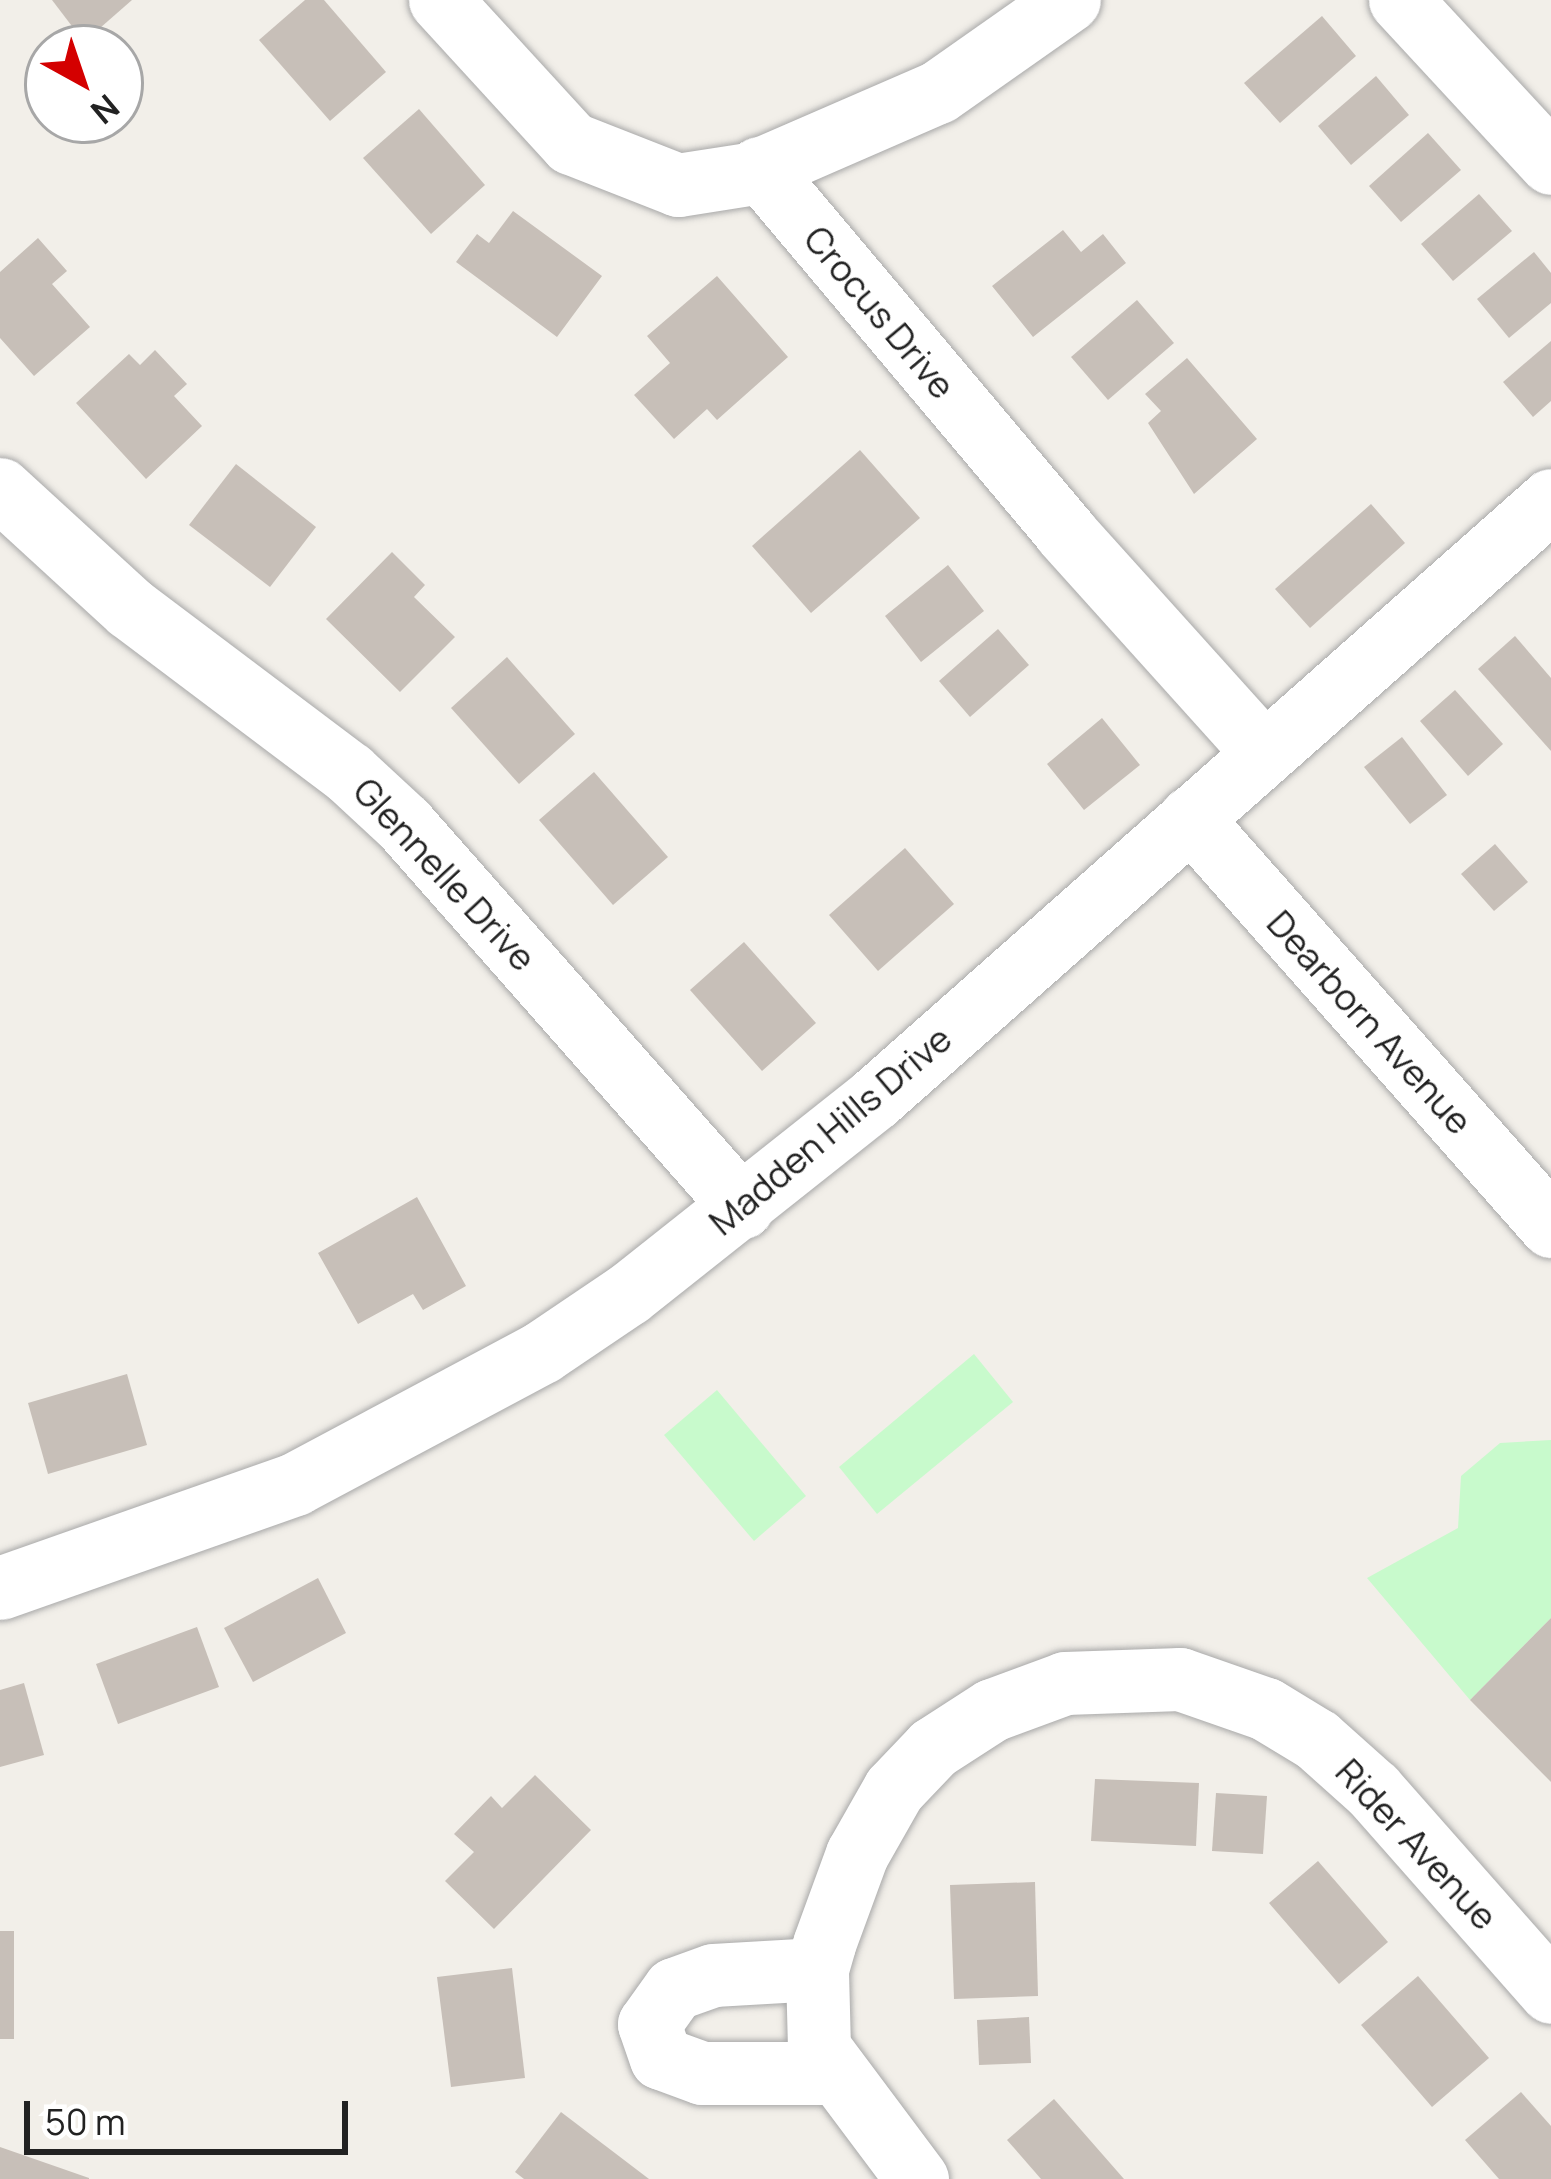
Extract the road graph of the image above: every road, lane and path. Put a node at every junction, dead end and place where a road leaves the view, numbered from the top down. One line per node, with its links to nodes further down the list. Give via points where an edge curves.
1 (440, 0): 5 (street, via 572,143 678,185)
2 (1069, 0): 5 (street, via 938,92)
3 (1400, 0): 4 (street)
4 (1551, 163)
5 (759, 168): 8 (street, Crocus Drive, via 1065,532)
6 (0, 489): 10 (street, Glennelle Drive, via 130,608 349,773 404,824)
7 (1551, 500): 8 (street, Madden Hills Drive)
8 (1262, 751): 9 (street, Madden Hills Drive)
9 (1190, 818): 10 (street, Madden Hills Drive); 11 (street, Dearborn Avenue)
10 (742, 1207): 12 (street, Madden Hills Drive, via 542,1352 401,1429 191,1525)
11 (1551, 1226)
12 (0, 1588)
13 (817, 1969): 14 (street, Rider Avenue, via 874,1821 933,1748 992,1710 1065,1683 1140,1676 1231,1694 1346,1764); 15 (street, via 819,2048); 15 (street, via 713,1975 674,1989 649,2024 661,2058 702,2073)
14 (1551, 1991)
15 (837, 2073): 16 (street)
16 (916, 2179)

